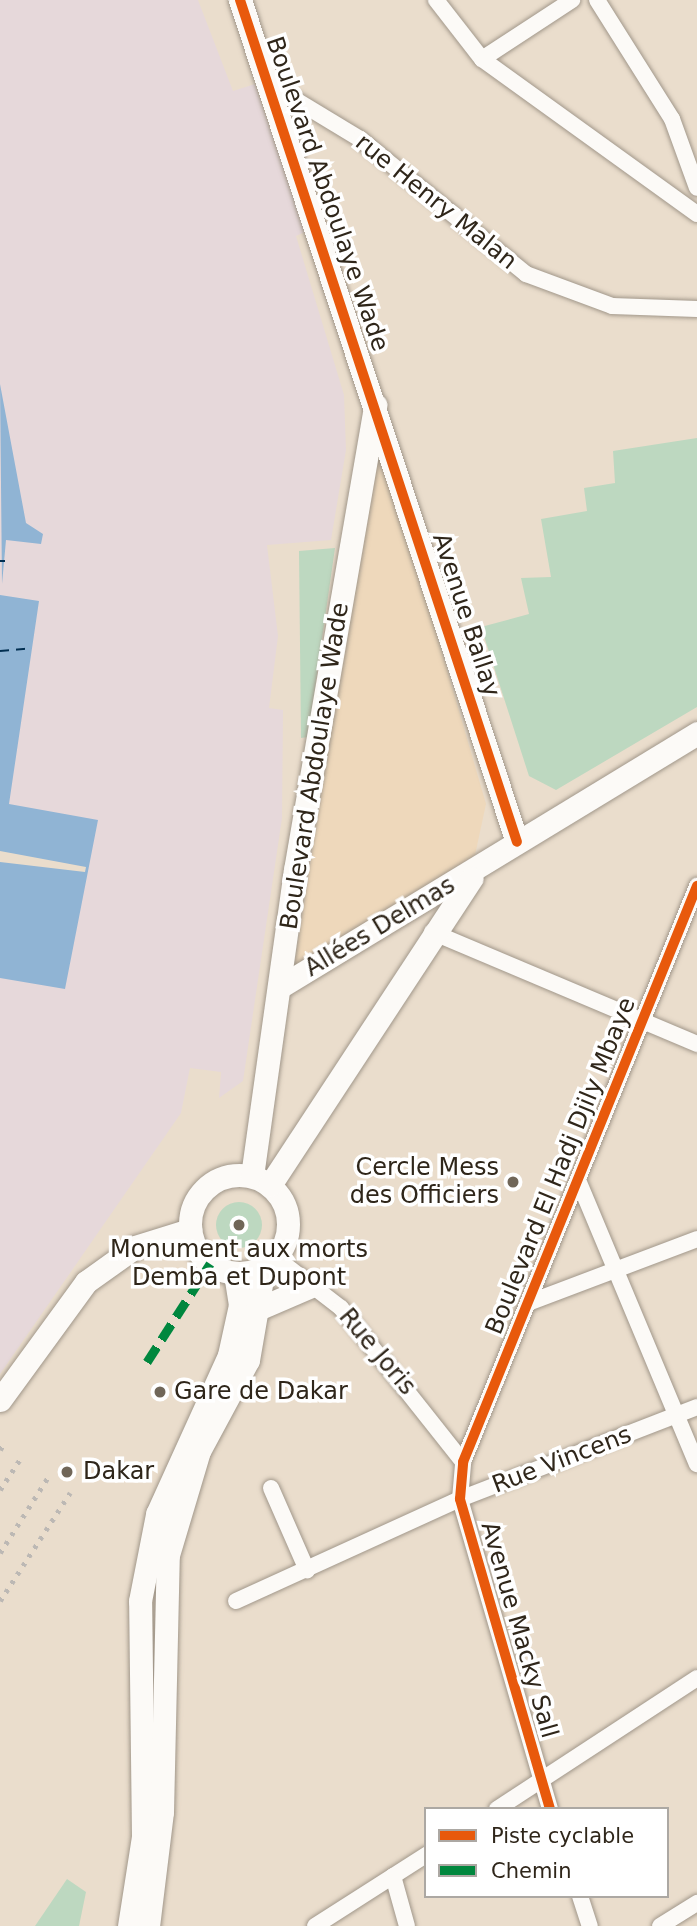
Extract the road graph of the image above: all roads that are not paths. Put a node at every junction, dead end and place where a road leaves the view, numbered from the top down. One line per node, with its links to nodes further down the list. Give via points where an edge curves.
1 (240, 0): 6 (street, Boulevard Abdoulaye Wade)
2 (436, 0): 5 (street)
3 (572, 0): 5 (street)
4 (597, 0): 7 (street)
5 (481, 59): 9 (street)
6 (266, 82): 10 (street, rue Henry Malan, via 360,139 526,274 612,306); 11 (street, Boulevard Abdoulaye Wade)
7 (691, 150): 8 (street)
8 (697, 188)
9 (697, 214)
10 (697, 309)
11 (376, 401): 13 (street, Avenue Ballay); 18 (street, Boulevard Abdoulaye Wade, via 295,870)
12 (697, 733): 13 (street)
13 (517, 842): 14 (street)
14 (477, 870): 17 (street); 18 (street, Allées Delmas)
15 (697, 886): 16 (street, Boulevard El Hadj Djily Mbaye)
16 (693, 903): 19 (street, Boulevard El Hadj Djily Mbaye)
17 (432, 932): 19 (street); 22 (street)
18 (283, 985): 22 (street, Boulevard Abdoulaye Wade)
19 (642, 1021): 20 (street); 21 (street, Boulevard El Hadj Djily Mbaye)
20 (697, 1044)
21 (578, 1180): 26 (street); 29 (street, Boulevard El Hadj Djily Mbaye)
22 (261, 1181): 23 (street, via 228,1175 206,1186 192,1206); 25 (street, via 288,1225)
23 (190, 1230): 27 (street, via 210,1264); 31 (street, via 135,1247 86,1282)
24 (697, 1239): 26 (street)
25 (270, 1262): 27 (street); 28 (street, Rue Joris); 30 (street)
26 (615, 1270): 29 (street); 33 (street)
27 (235, 1273): 48 (street, via 240,1305 229,1355 173,1472 142,1591 143,1837)
28 (316, 1284): 30 (street); 34 (street, Rue Joris)
29 (528, 1303): 34 (street, Boulevard El Hadj Djily Mbaye)
30 (258, 1309): 49 (street, via 248,1360 199,1451 168,1555 162,1812)
31 (0, 1400)
32 (697, 1407): 33 (street, Rue Vincens)
33 (677, 1416): 35 (street); 37 (street, Rue Vincens)
34 (463, 1462): 37 (street, Avenue Macky Sall)
35 (697, 1464)
36 (271, 1488): 38 (street)
37 (460, 1499): 38 (street, Rue Vincens); 41 (street, Avenue Macky Sall)
38 (307, 1570): 39 (street, Rue Vincens)
39 (236, 1601)
40 (697, 1678): 41 (street)
41 (540, 1781): 42 (street); 43 (street, Avenue Macky Sall)
42 (500, 1807)
43 (549, 1807)
44 (424, 1856): 45 (street)
45 (393, 1876): 50 (street); 51 (street)
46 (581, 1898): 52 (street)
47 (697, 1903): 53 (street)
48 (129, 1926)
49 (148, 1926)
50 (316, 1926)
51 (407, 1926)
52 (590, 1926)
53 (660, 1926)

